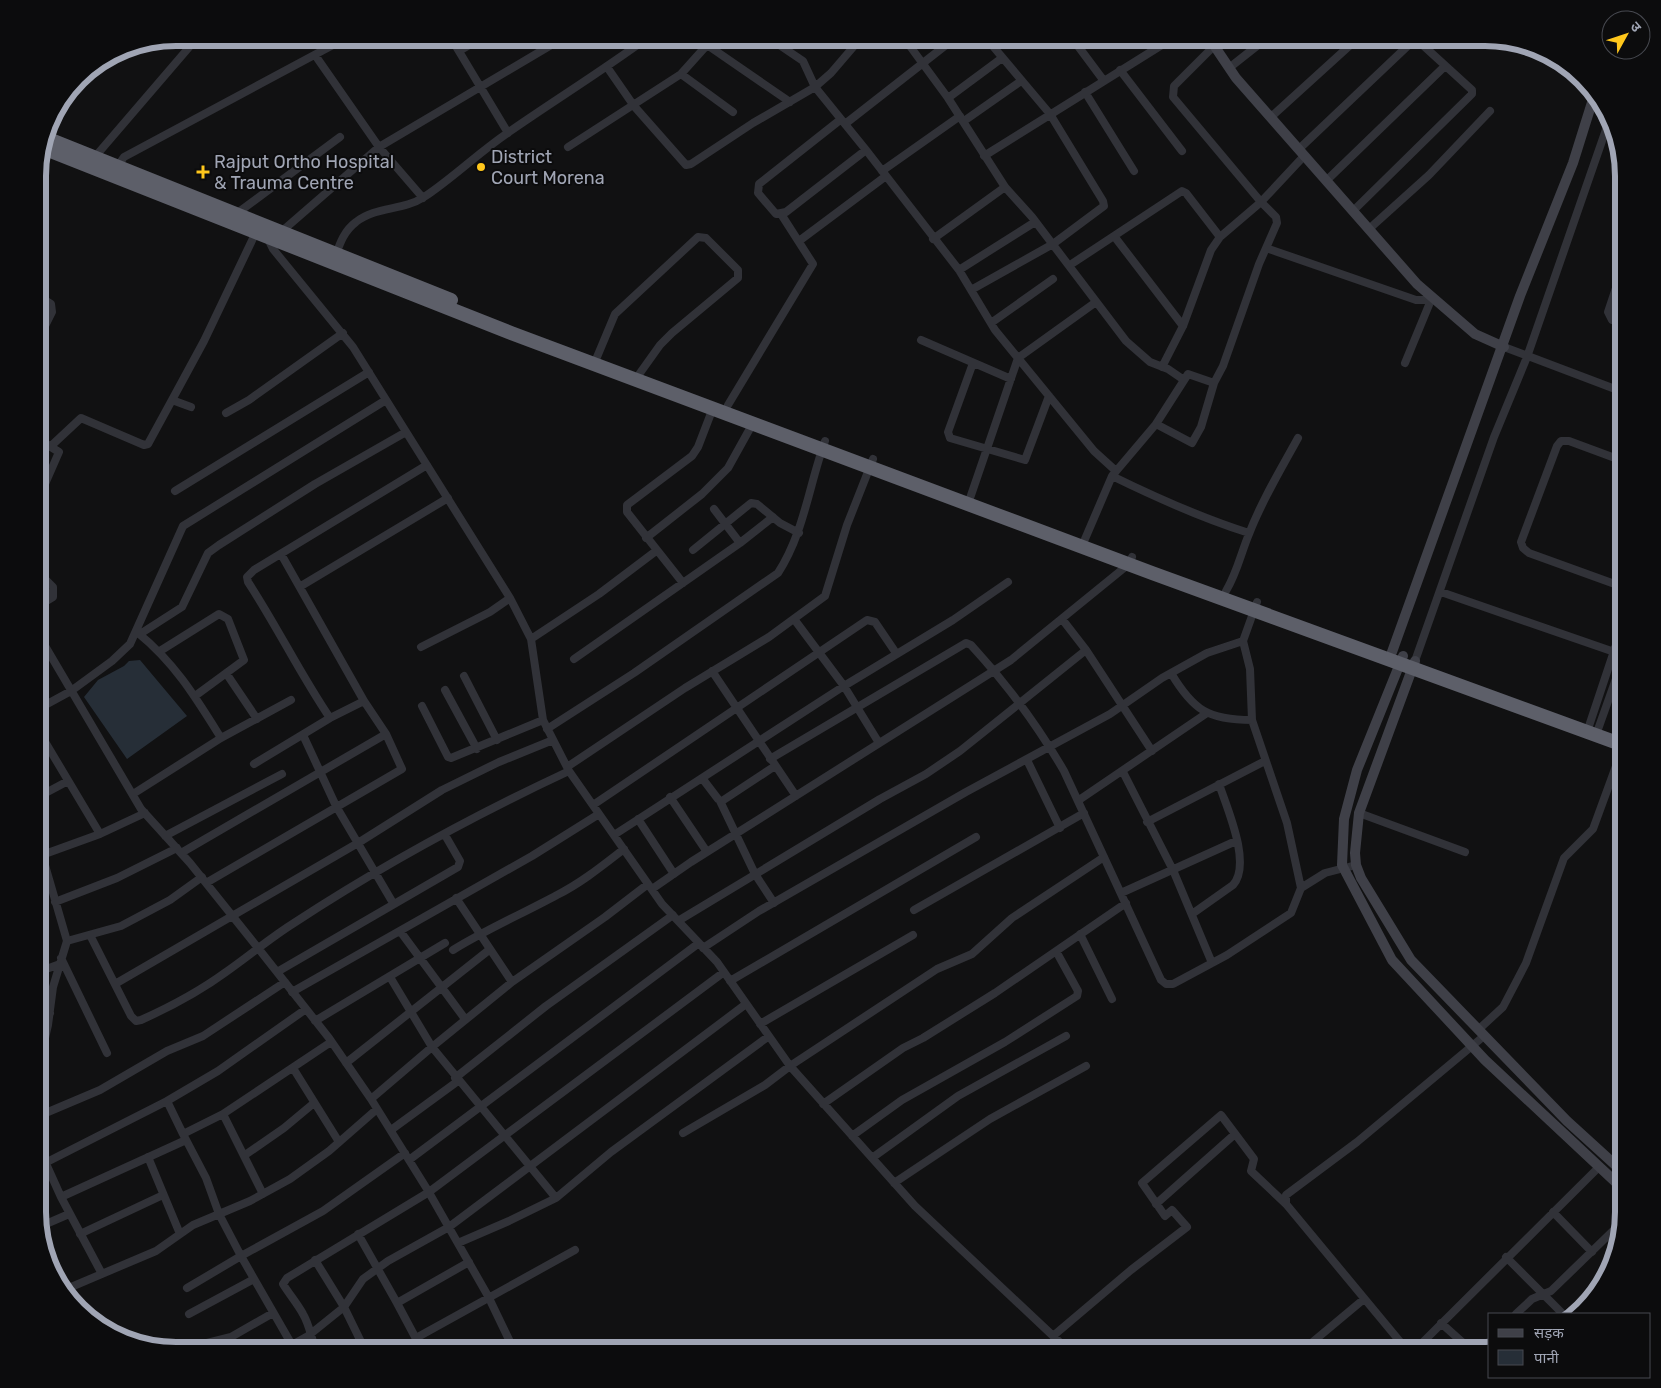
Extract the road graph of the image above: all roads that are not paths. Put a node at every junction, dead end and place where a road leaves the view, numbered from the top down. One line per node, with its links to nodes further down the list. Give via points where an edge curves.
1 (190, 46): 57 (street)
2 (331, 46): 23 (street)
3 (456, 46): 22 (street)
4 (468, 46): 22 (street)
5 (550, 46): 34 (street)
6 (636, 46): 27 (street)
7 (706, 46): 30 (street)
8 (708, 46): 37 (street)
9 (786, 46): 33 (street, via 803,61)
10 (854, 46): 33 (street)
11 (910, 46): 25 (street)
12 (945, 46): 25 (street)
13 (993, 46): 24 (street)
14 (1078, 46): 31 (street)
15 (1160, 46): 29 (street)
16 (1208, 46): 64 (street, via 1174,86 1173,97)
17 (1215, 46): 28 (street)
18 (1257, 46): 28 (street)
19 (1349, 46): 43 (street)
20 (1408, 46): 55 (street)
21 (1424, 46): 26 (street)
22 (459, 51): 34 (street)
23 (315, 55): 51 (street); 58 (street, via 124,157)
24 (1002, 58): 32 (street); 36 (street)
25 (923, 63): 36 (street); 45 (street)
26 (1445, 66): 61 (street); 65 (street, via 1472,90 1471,97)
27 (607, 67): 39 (street); 46 (street)
28 (1229, 68): 43 (street)
29 (1120, 70): 31 (street); 54 (street)
30 (680, 74): 39 (street); 41 (street)
31 (1104, 80): 35 (street)
32 (1021, 81): 42 (street); 44 (street)
33 (815, 87): 37 (street); 45 (street)
34 (481, 88): 46 (street); 51 (street, via 434,112)
35 (1085, 92): 42 (street); 59 (street)
36 (948, 98): 44 (street)
37 (790, 102): 39 (street, via 686,165)
38 (1592, 103): 92 (street, via 1573,163 1520,296)
39 (634, 106): 49 (street)
40 (1490, 111): 69 (street, via 1429,175)
41 (733, 112)
42 (1050, 114): 56 (street); 75 (street, via 1104,206)
43 (1271, 117): 55 (street)
44 (962, 119): 56 (street); 60 (street)
45 (843, 122): 53 (street); 67 (street, via 759,184 758,193 776,214)
46 (508, 133): 63 (street)
47 (1608, 136): 93 (street)
48 (340, 138): 66 (street)
49 (568, 146)
50 (50, 147): 57 (highway)
51 (379, 147): 63 (street); 70 (street)
52 (50, 148): 70 (highway)
53 (866, 150): 60 (street); 67 (street)
54 (1182, 151)
55 (1301, 152): 61 (street); 64 (street)
56 (984, 156): 62 (street)
57 (94, 158): 58 (highway)
58 (117, 167): 66 (highway)
59 (1134, 171)
60 (884, 173): 73 (street); 74 (street)
61 (1326, 181): 65 (street)
62 (1005, 188): 68 (street); 73 (street)
63 (423, 198): 77 (street, via 370,213 356,221 344,233)
64 (1261, 202): 72 (street); 76 (street, via 1277,220)
65 (1353, 211): 69 (street)
66 (236, 214): 70 (highway)
67 (781, 214): 74 (street)
68 (1036, 222): 75 (street); 79 (street)
69 (1369, 229): 83 (street)
70 (266, 231): 77 (highway); 90 (street, via 273,249); 106 (street)
71 (1114, 236): 72 (street, via 1182,191); 78 (street); 89 (street)
72 (1220, 237): 89 (street, via 1204,264)
73 (933, 239): 79 (street)
74 (799, 241): 108 (street, via 813,264)
75 (1053, 244): 78 (street); 81 (street)
76 (1266, 248): 83 (street, via 1416,300); 103 (street)
77 (334, 259): 94 (highway); 110 (highway)
78 (1070, 265): 85 (street)
79 (958, 270): 81 (street)
80 (1053, 279): 88 (street)
81 (971, 290): 88 (street)
82 (1615, 292): 86 (street, via 1608,316)
83 (1433, 300): 92 (street, via 1475,334); 97 (street)
84 (47, 302): 87 (street, via 51,304 52,312)
85 (1096, 302): 95 (street); 98 (street, via 1130,346)
86 (1615, 321)
87 (47, 322)
88 (991, 323): 95 (street)
89 (1182, 326): 98 (street)
90 (343, 333): 99 (street); 111 (street)
91 (921, 340): 96 (street)
92 (1504, 347): 93 (street); 163 (street)
93 (1526, 356): 104 (street); 146 (street, via 1494,437)
94 (597, 357): 100 (highway); 100 (street, via 615,314 698,237 706,238 738,270 738,278 672,333)
95 (1018, 358): 101 (street); 105 (street)
96 (974, 363): 101 (street); 119 (street, via 948,436)
97 (1405, 363)
98 (1162, 367): 102 (street)
99 (369, 372): 107 (street); 125 (street)
100 (640, 373): 108 (highway)
101 (1011, 378): 119 (street)
102 (1184, 380): 103 (street, via 1188,374); 113 (street)
103 (1214, 383): 113 (street, via 1201,427 1192,443)
104 (1615, 389)
105 (1049, 396): 119 (street, via 1025,460); 123 (street)
106 (172, 400): 109 (street); 118 (street, via 148,444 81,418)
107 (386, 400): 114 (street); 152 (street, via 183,526)
108 (728, 405): 117 (highway)
109 (191, 407)
110 (712, 408): 112 (highway); 133 (street, via 692,456 627,505 627,512)
111 (226, 413)
112 (753, 423): 117 (highway); 133 (street, via 728,468 702,494)
113 (1156, 424): 123 (street, via 1139,448)
114 (406, 432): 122 (street); 152 (street, via 315,484 208,553 182,607)
115 (1298, 438): 132 (street)
116 (47, 444): 118 (street)
117 (824, 445): 121 (highway); 131 (street)
118 (51, 446): 124 (street, via 59,452 59,457)
119 (987, 449): 127 (street)
120 (1615, 458): 143 (street, via 1561,441 1556,446 1522,542 1529,553)
121 (872, 463): 127 (highway); 150 (street, via 847,525 825,596)
122 (427, 465): 126 (street); 138 (street)
123 (1114, 473): 132 (street, via 1152,496); 135 (street)
124 (47, 482)
125 (175, 491)
126 (448, 498): 144 (street); 147 (street)
127 (970, 500): 135 (highway)
128 (714, 509): 130 (street)
129 (772, 517): 130 (street, via 751,503); 131 (street); 134 (street)
130 (725, 524): 134 (street); 137 (street)
131 (799, 533): 187 (street, via 790,556 778,573)
132 (1249, 533): 145 (street)
133 (646, 538): 136 (street)
134 (740, 543): 142 (street)
135 (1083, 543): 139 (highway)
136 (656, 550): 142 (street); 153 (street, via 599,594)
137 (693, 550)
138 (281, 554): 144 (street); 183 (street, via 249,574 248,582 277,625 310,689)
139 (1130, 560): 145 (highway); 149 (highway); 151 (street)
140 (47, 580): 148 (street, via 53,587 53,596)
141 (1008, 582): 161 (street, via 953,620)
142 (683, 583): 162 (street)
143 (1615, 584)
144 (301, 586): 175 (street)
145 (1226, 591): 149 (highway)
146 (1441, 592): 159 (street); 163 (street)
147 (510, 598): 153 (street); 155 (street, via 490,612)
148 (47, 600)
149 (1256, 606): 154 (street); 163 (highway)
150 (794, 619): 160 (street); 164 (street)
151 (1062, 619): 157 (street); 165 (street)
152 (138, 633): 158 (street); 172 (street, via 112,661)
153 (531, 639): 185 (street)
154 (1243, 641): 166 (street, via 1208,653); 186 (street, via 1250,668)
155 (421, 647)
156 (47, 650): 172 (street)
157 (1086, 650): 177 (street); 179 (street)
158 (160, 651): 167 (street, via 219,614 224,615 244,660); 173 (street)
159 (1615, 652): 188 (street)
160 (820, 653): 161 (street, via 867,620 875,622); 170 (street); 181 (street)
161 (896, 653): 170 (street)
162 (574, 659)
163 (1405, 660): 188 (highway); 224 (street); 244 (street, via 1357,770 1344,820)
164 (712, 671): 181 (street); 206 (street)
165 (994, 671): 177 (street); 180 (street, via 971,645 962,644); 197 (street)
166 (1171, 673): 179 (street); 182 (street, via 1193,704)
167 (226, 674): 173 (street); 184 (street)
168 (464, 676): 193 (street)
169 (1615, 680): 188 (street)
170 (844, 686): 180 (street); 196 (street)
171 (445, 690): 200 (street)
172 (71, 691): 176 (street); 215 (street)
173 (195, 696): 192 (street)
174 (291, 700): 184 (street)
175 (364, 701): 183 (street); 189 (street)
176 (47, 704)
177 (1018, 704): 199 (street); 248 (street, via 926,774)
178 (422, 706): 200 (street, via 448,757 454,758)
179 (1122, 706): 199 (street); 201 (street)
180 (856, 707): 197 (street); 204 (street)
181 (737, 709): 196 (street); 220 (street)
182 (1207, 712): 186 (street, via 1213,717); 201 (street)
183 (330, 718): 191 (street)
184 (257, 719): 192 (street)
185 (543, 720): 187 (street); 193 (street)
186 (1252, 720): 203 (street)
187 (547, 729): 194 (street)
188 (1593, 730): 190 (highway); 195 (highway)
189 (386, 734): 208 (street); 221 (street, via 402,769)
190 (1615, 734)
191 (303, 736): 205 (street); 208 (street)
192 (221, 738): 215 (street)
193 (497, 740): 200 (street)
194 (553, 740): 206 (street); 236 (street, via 442,790)
195 (1615, 741)
196 (758, 742): 204 (street); 211 (street)
197 (879, 743): 216 (street)
198 (47, 745): 212 (street)
199 (1050, 748): 202 (street); 218 (street)
200 (477, 749)
201 (1152, 751): 209 (street)
202 (1026, 760): 228 (street); 257 (street)
203 (1265, 761): 213 (street); 252 (street, via 1287,823)
204 (773, 762): 216 (street); 219 (street)
205 (254, 764)
206 (568, 769): 220 (street); 230 (street)
207 (1615, 769): 298 (street, via 1592,829 1564,858 1526,963 1503,1007)
208 (319, 772): 221 (street); 238 (street)
209 (1123, 772): 218 (street); 227 (street)
210 (282, 774): 233 (street)
211 (702, 778): 217 (street); 219 (street)
212 (68, 781): 214 (street); 229 (street)
213 (1219, 784): 227 (street); 235 (street)
214 (47, 792)
215 (133, 794): 222 (street)
216 (796, 796): 232 (street)
217 (670, 797): 226 (street); 239 (street)
218 (1079, 800): 223 (street)
219 (720, 801): 232 (street)
220 (593, 805): 225 (street)
221 (336, 806): 236 (street); 250 (street)
222 (144, 812): 229 (street); 233 (street)
223 (1084, 813): 228 (street); 242 (street)
224 (1359, 813): 240 (street); 243 (street)
225 (599, 814): 231 (street); 254 (street)
226 (638, 819): 231 (street); 247 (street)
227 (1147, 822): 245 (street)
228 (1060, 828): 259 (street)
229 (100, 834): 241 (street)
230 (445, 835): 246 (street); 256 (street, via 460,861 458,866)
231 (614, 835): 237 (street)
232 (735, 835): 239 (street); 248 (street)
233 (165, 836): 238 (street)
234 (976, 837): 282 (street)
235 (1236, 841): 245 (street); 260 (street, via 1241,858 1238,880)
236 (358, 843): 246 (street); 261 (street)
237 (624, 849): 251 (street); 264 (street, via 558,895)
238 (179, 850): 250 (street); 255 (street)
239 (707, 852): 247 (street)
240 (1465, 852)
241 (47, 853)
242 (1104, 857): 253 (street); 306 (street, via 1012,918 972,954 937,969)
243 (1356, 865): 244 (street); 298 (street, via 1411,960)
244 (1343, 868): 252 (street, via 1326,872); 302 (street, via 1392,960)
245 (1173, 870): 253 (street); 260 (street)
246 (376, 873): 256 (street); 271 (street)
247 (674, 874): 251 (street)
248 (755, 874): 257 (street); 262 (street)
249 (47, 875): 255 (street)
250 (204, 880): 261 (street); 267 (street, via 121,926)
251 (650, 886): 262 (street); 284 (street)
252 (1301, 888): 277 (street, via 1291,913)
253 (1121, 893): 258 (street)
254 (456, 898): 263 (street); 264 (street)
255 (54, 902): 268 (street)
256 (393, 903): 279 (street)
257 (774, 903): 270 (street)
258 (1126, 903): 265 (street); 277 (street, via 1161,980 1166,984 1173,984)
259 (914, 910)
260 (1192, 914): 277 (street)
261 (232, 916): 271 (street); 285 (street)
262 (675, 918): 270 (street); 309 (street, via 546,1006)
263 (400, 931): 275 (street); 287 (street)
264 (478, 934): 272 (street); 273 (street)
265 (1080, 934): 274 (street); 288 (street)
266 (913, 935): 296 (street)
267 (90, 936): 268 (street); 285 (street)
268 (67, 941): 276 (street)
269 (445, 943): 275 (street)
270 (701, 945): 280 (street); 314 (street, via 522,1073)
271 (258, 948): 279 (street); 285 (street, via 178,1002 140,1020 131,1016)
272 (453, 950)
273 (489, 950): 284 (street); 286 (street)
274 (1056, 951): 313 (street, via 995,993 903,1048); 322 (street, via 1078,991 1077,996 1005,1042 902,1100)
275 (419, 959): 281 (street); 286 (street)
276 (60, 961): 278 (street); 291 (street); 304 (street)
277 (1212, 963)
278 (47, 968)
279 (277, 972): 283 (street)
280 (724, 972): 282 (street); 321 (street)
281 (390, 977): 292 (street); 295 (street)
282 (730, 981): 289 (street)
283 (285, 982): 287 (street); 316 (street, via 203,1036 167,1051 100,1090)
284 (512, 982): 294 (street)
285 (115, 984)
286 (440, 988): 292 (street); 294 (street)
287 (292, 992): 290 (street)
288 (1112, 999)
289 (746, 1004): 296 (street); 332 (street)
290 (306, 1009): 295 (street); 311 (street, via 218,1071)
291 (50, 1013): 293 (street); 297 (street)
292 (410, 1013): 303 (street); 305 (street)
293 (47, 1014)
294 (465, 1019): 303 (street)
295 (315, 1021): 301 (street)
296 (760, 1024): 299 (street)
297 (47, 1027)
298 (1481, 1033): 302 (street); 330 (street, via 1567,1121)
299 (769, 1036): 306 (street); 340 (street, via 611,1152)
300 (1066, 1036): 328 (street, via 958,1096)
301 (331, 1042): 305 (street); 308 (street)
302 (1472, 1046): 333 (street); 342 (street, via 1357,1142 1288,1192)
303 (432, 1047): 309 (street); 310 (street)
304 (107, 1053)
305 (346, 1064): 310 (street)
306 (790, 1066): 313 (street); 319 (street, via 757,1090)
307 (1086, 1066): 335 (street, via 990,1119)
308 (293, 1068): 312 (street); 317 (street)
309 (457, 1080): 314 (street); 318 (street)
310 (371, 1099): 315 (street)
311 (167, 1101): 323 (street); 329 (street)
312 (314, 1103): 324 (street); 325 (street)
313 (823, 1104): 322 (street)
314 (480, 1107): 321 (street); 326 (street)
315 (377, 1109): 318 (street); 324 (street)
316 (48, 1112)
317 (223, 1114): 323 (street); 325 (street)
318 (391, 1130): 326 (street)
319 (683, 1133)
320 (1235, 1134): 341 (street); 341 (street, via 1221,1115 1142,1183); 342 (street, via 1254,1159 1251,1171)
321 (505, 1136): 332 (street); 336 (street)
322 (852, 1136): 328 (street)
323 (185, 1137): 327 (street); 345 (street, via 206,1178)
324 (339, 1142): 337 (street, via 290,1179)
325 (245, 1155): 337 (street)
326 (407, 1156): 336 (street); 355 (street, via 323,1211)
327 (148, 1157): 338 (street); 339 (street)
328 (872, 1158): 335 (street)
329 (47, 1162)
330 (1615, 1164)
331 (47, 1165): 339 (street)
332 (530, 1167): 340 (street); 347 (street)
333 (1599, 1167): 334 (street); 343 (street)
334 (1615, 1181)
335 (894, 1183): 375 (street)
336 (429, 1192): 347 (street); 351 (street)
337 (263, 1194): 345 (street)
338 (163, 1195): 349 (street); 350 (street)
339 (61, 1197): 344 (street)
340 (556, 1198): 352 (street)
341 (1156, 1204): 375 (street, via 1165,1216 1172,1210 1187,1227)
342 (1286, 1204): 366 (street)
343 (1553, 1212): 354 (street); 356 (street)
344 (69, 1214): 346 (street); 349 (street)
345 (219, 1214): 350 (street); 355 (street)
346 (47, 1224)
347 (449, 1228): 352 (street); 359 (street)
348 (1613, 1233): 354 (street)
349 (80, 1234): 360 (street)
350 (180, 1234): 360 (street, via 156,1251)
351 (358, 1234): 357 (street); 359 (street)
352 (458, 1243): 358 (street)
353 (575, 1250): 365 (street)
354 (1592, 1252): 364 (street)
355 (241, 1256): 361 (street); 363 (street)
356 (1506, 1258): 364 (street); 373 (street)
357 (315, 1260): 368 (street); 374 (street, via 286,1278 283,1284)
358 (469, 1262): 365 (street); 367 (street)
359 (378, 1268): 367 (street); 368 (street, via 363,1279)
360 (102, 1274): 362 (street)
361 (254, 1279): 369 (street); 372 (street)
362 (71, 1287)
363 (187, 1288)
364 (1545, 1294): 370 (street, via 1532,1299); 371 (street)
365 (488, 1296): 376 (street); 383 (street)
366 (1364, 1298): 385 (street); 386 (street)
367 (397, 1303): 376 (street)
368 (344, 1307): 374 (street); 381 (street)
369 (273, 1313): 377 (street, via 231,1337); 378 (street)
370 (1517, 1313)
371 (1562, 1313)
372 (189, 1314)
373 (1441, 1323): 387 (street); 388 (street)
374 (312, 1332): 379 (street); 380 (street)
375 (1053, 1336): 384 (street)
376 (416, 1338): 382 (street)
377 (212, 1342)
378 (284, 1342)
379 (297, 1342)
380 (312, 1342)
381 (361, 1342)
382 (418, 1342)
383 (510, 1342)
384 (1059, 1342)
385 (1312, 1342)
386 (1400, 1342)
387 (1423, 1342)
388 (1462, 1342)

